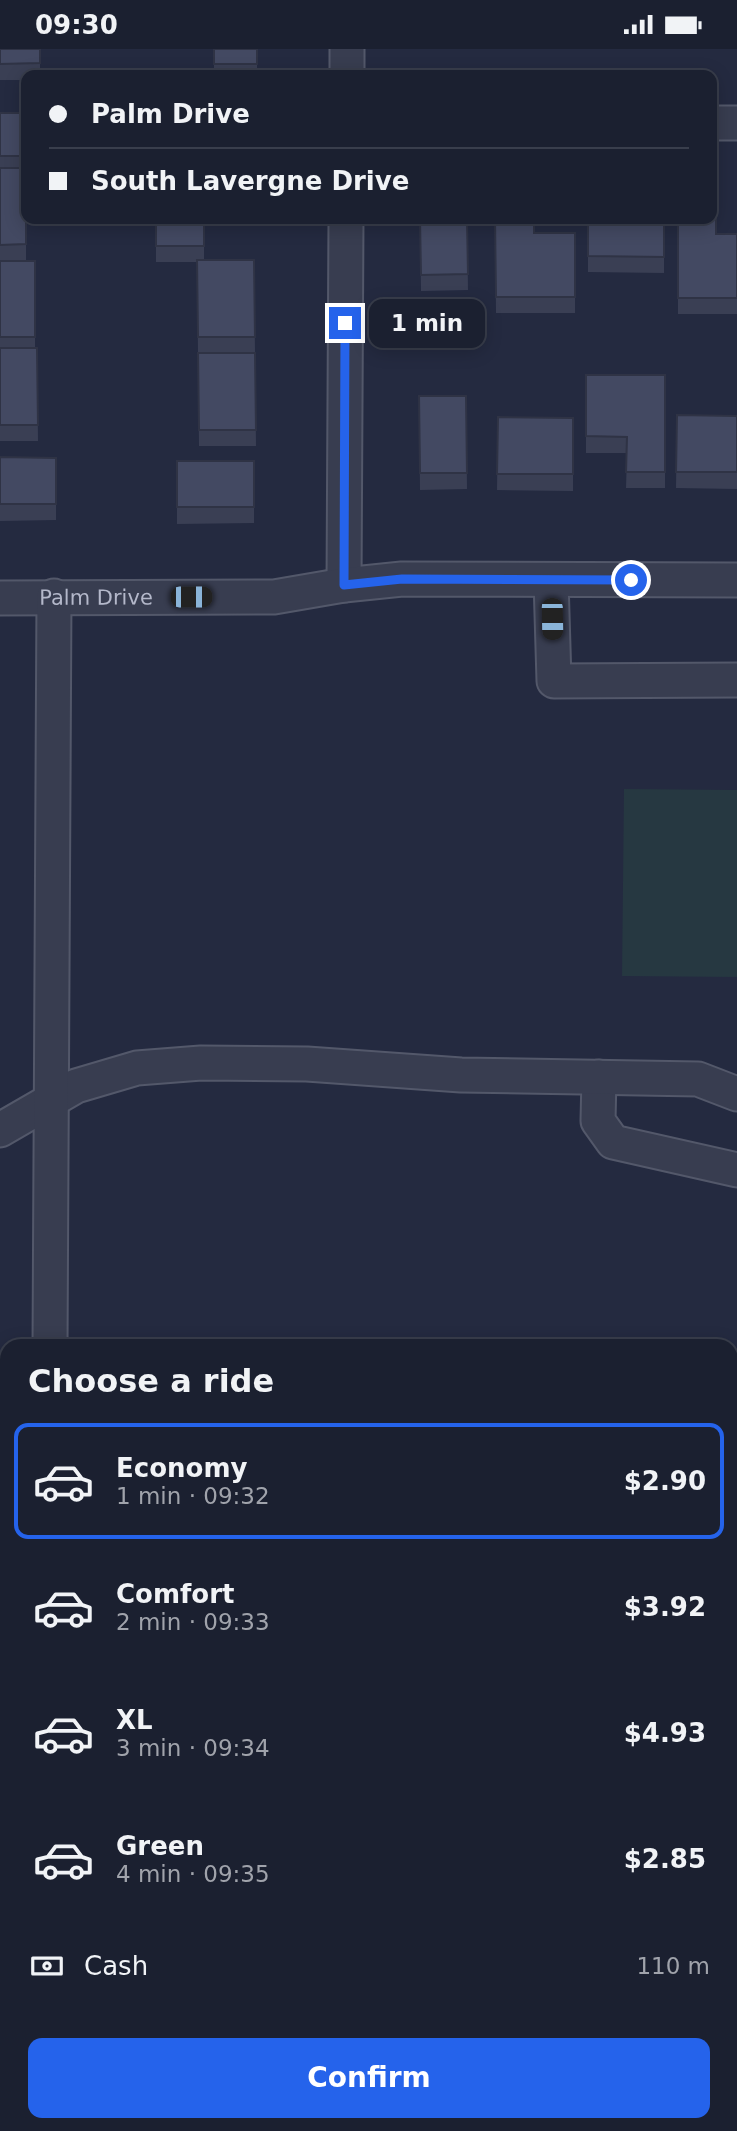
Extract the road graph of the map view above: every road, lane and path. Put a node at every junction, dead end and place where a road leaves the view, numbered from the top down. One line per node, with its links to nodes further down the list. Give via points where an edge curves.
1 (347, 49): 2 (street)
2 (347, 70)
3 (717, 123): 4 (street)
4 (737, 123)
5 (346, 224): 8 (street)
6 (551, 580): 7 (street, Palm Drive); 8 (street, Palm Drive, via 402,579); 11 (street, via 554,681)
7 (737, 580)
8 (344, 585): 9 (street, Palm Drive, via 274,597)
9 (54, 596): 10 (street, Palm Drive); 14 (street)
10 (0, 598)
11 (737, 680)
12 (599, 1076): 13 (street, via 698,1079); 14 (street, via 460,1075 307,1064 201,1063 137,1068 76,1086); 16 (street, via 598,1121 613,1142)
13 (737, 1094)
14 (51, 1101): 15 (street); 17 (street)
15 (0, 1130)
16 (737, 1170)
17 (50, 1339)

